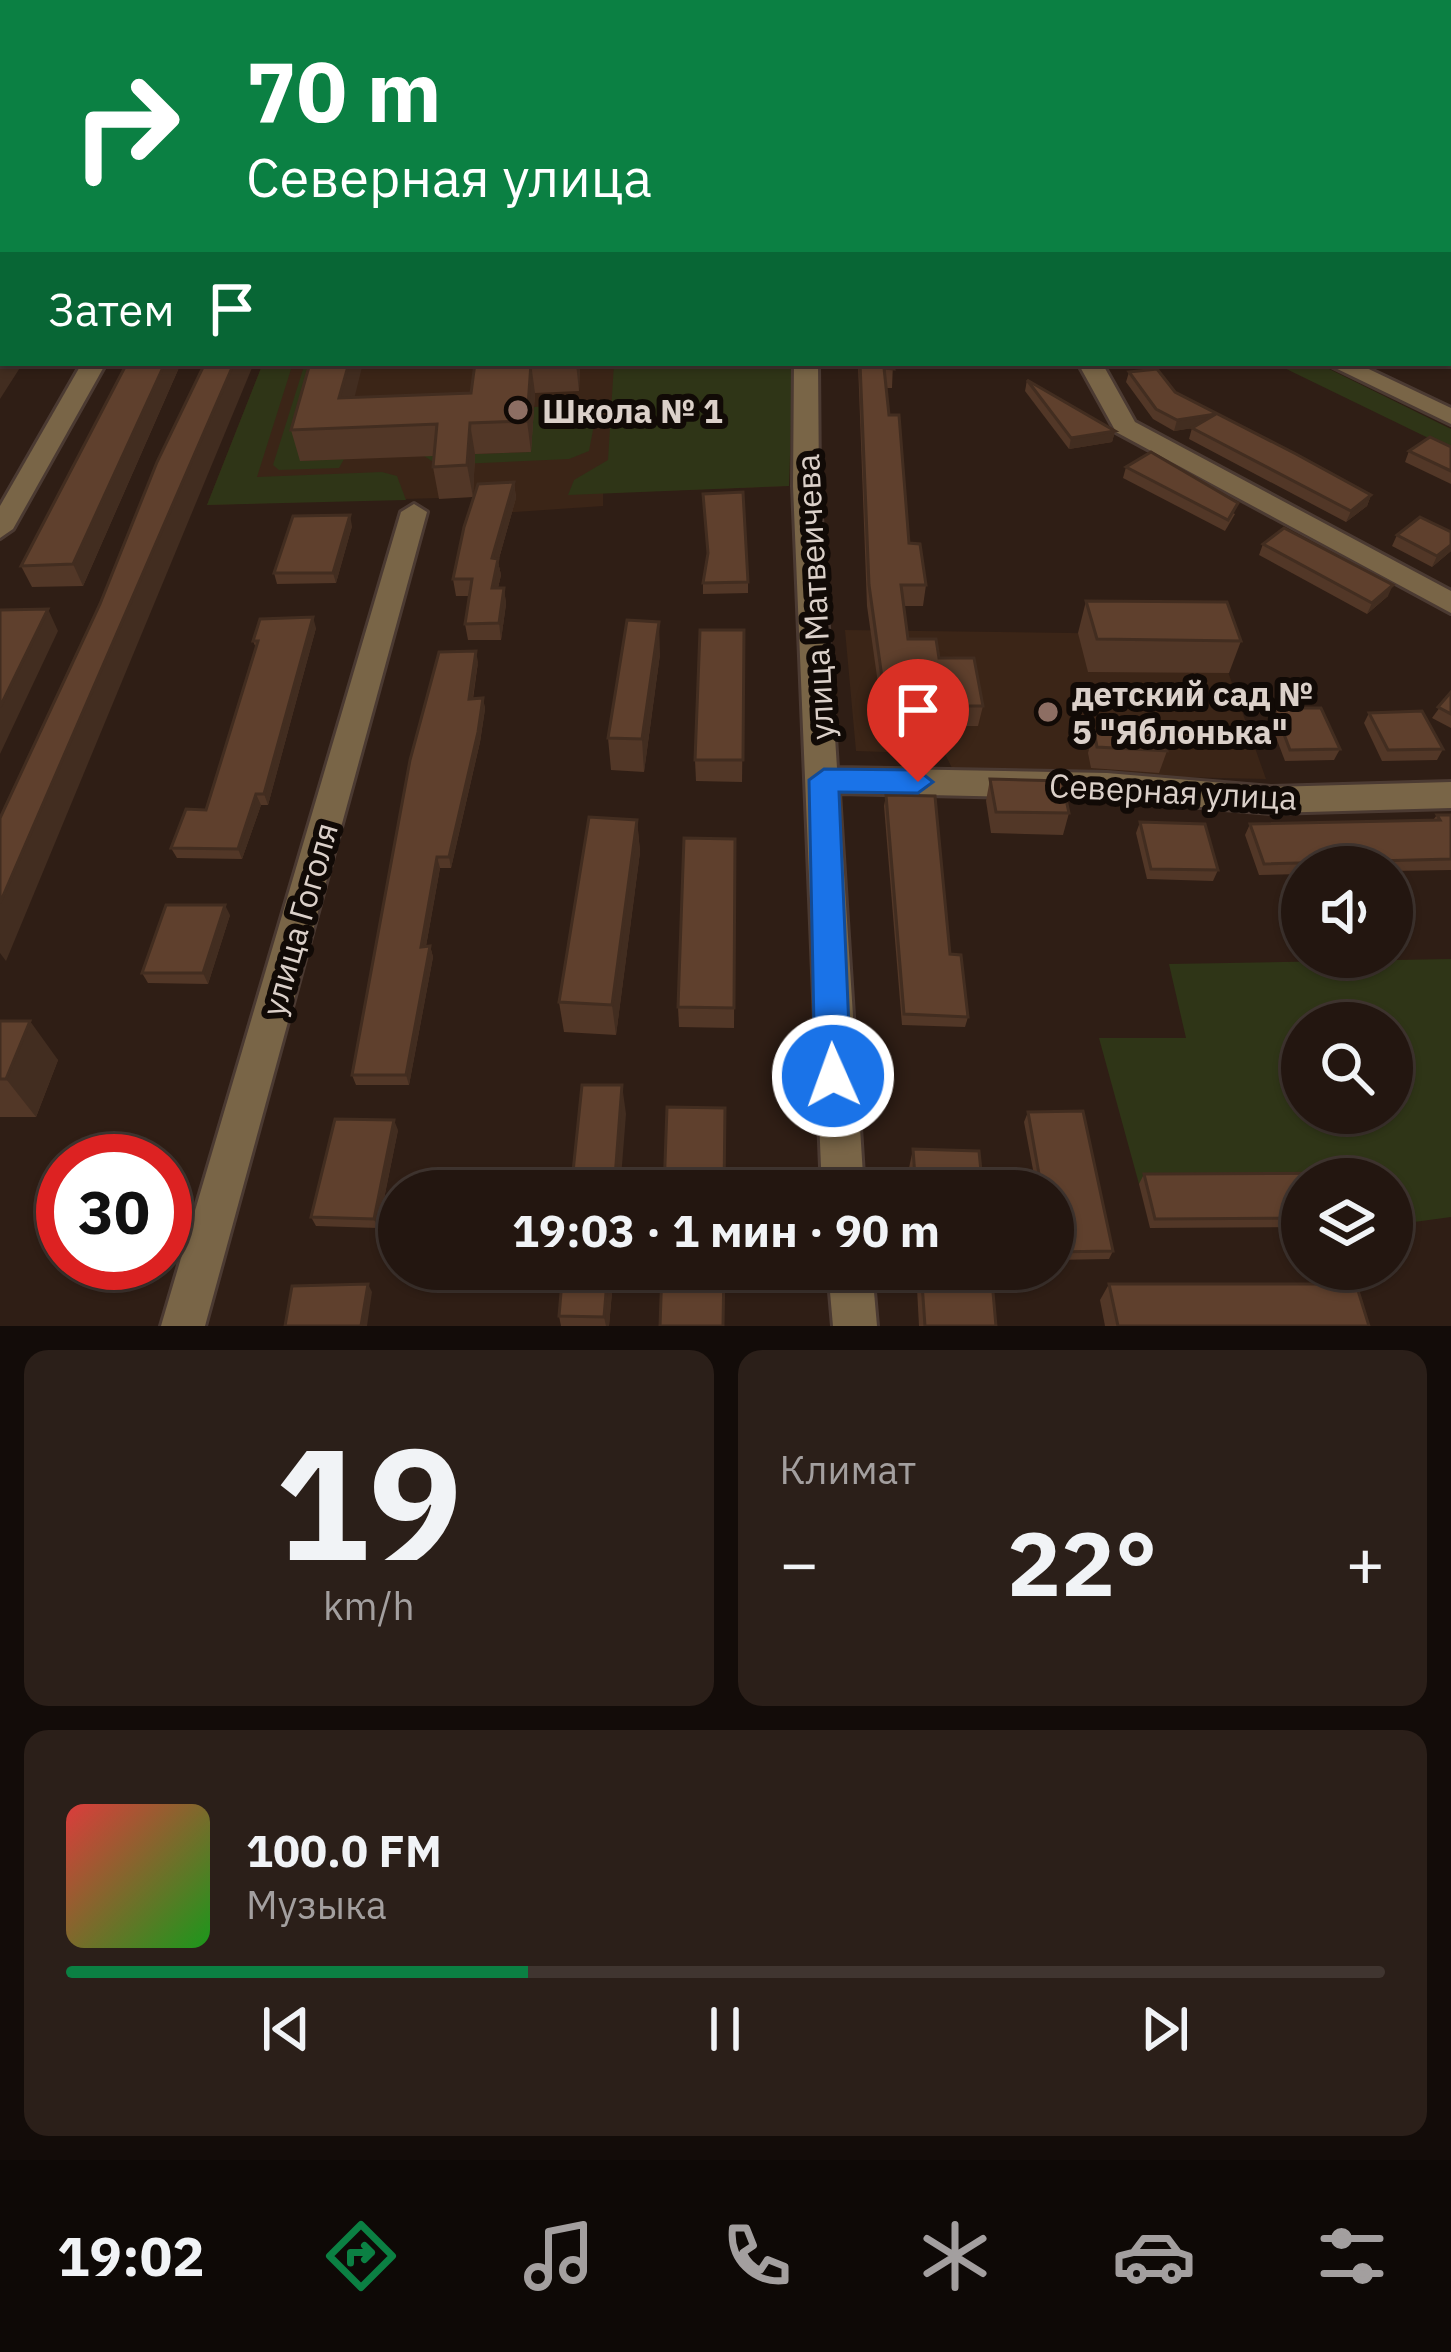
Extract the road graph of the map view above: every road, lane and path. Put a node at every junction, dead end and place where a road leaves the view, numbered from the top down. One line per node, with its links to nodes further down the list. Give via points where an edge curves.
1 (92, 366): 7 (street)
2 (806, 366): 9 (street, улица Матвеичева)
3 (1092, 366): 8 (street, via 1125,428)
4 (1343, 366): 5 (street)
5 (1451, 417)
6 (415, 512): 13 (street, улица Гоголя)
7 (0, 529)
8 (1451, 603)
9 (824, 780): 10 (street, Северная улица, via 1107,786 1271,800); 11 (street, улица Матвеичева)
10 (1451, 795)
11 (841, 1170)
12 (852, 1290): 14 (street)
13 (184, 1326)
14 (855, 1326)

